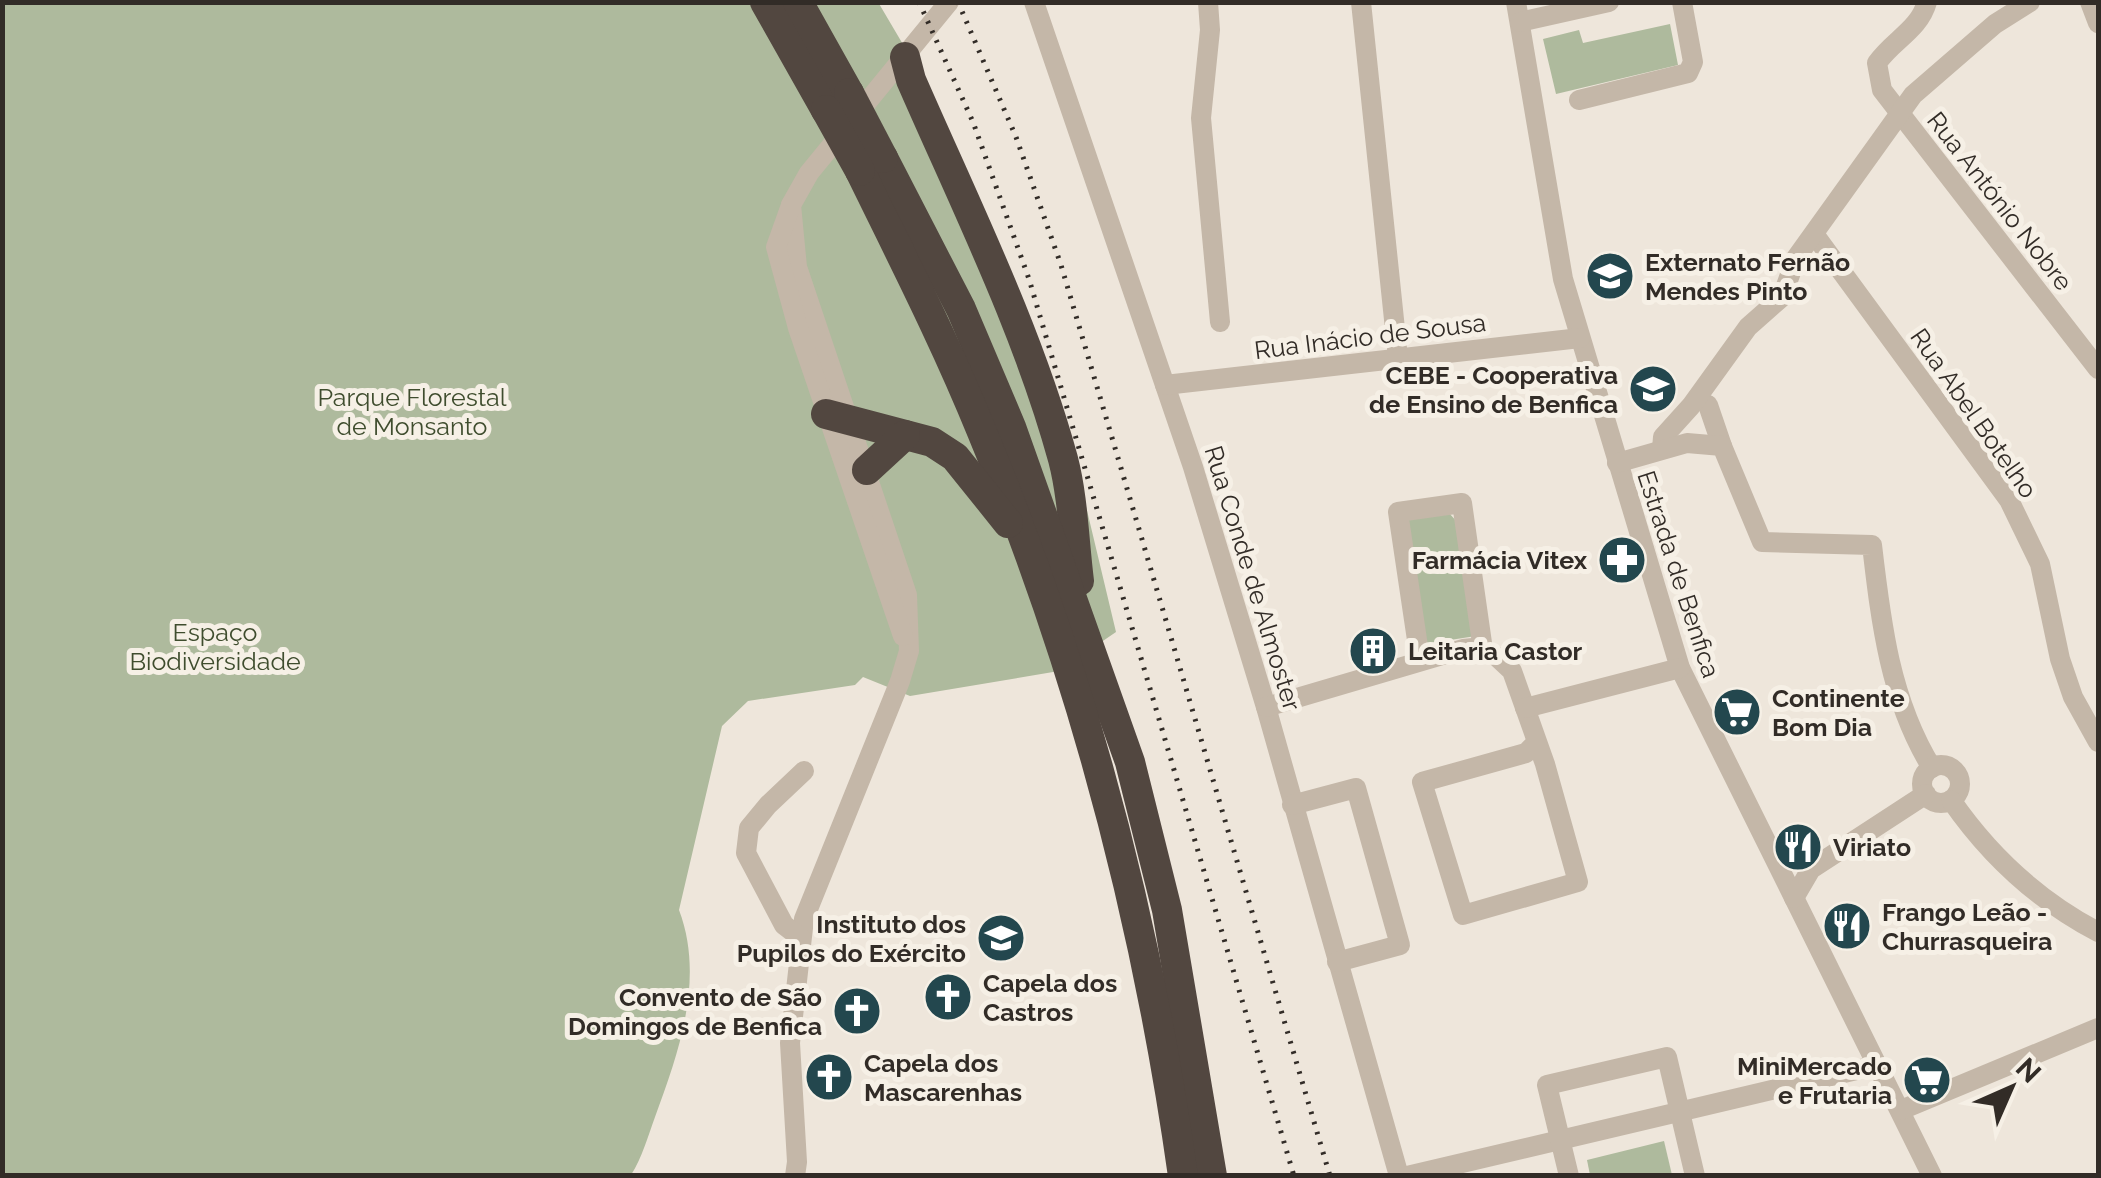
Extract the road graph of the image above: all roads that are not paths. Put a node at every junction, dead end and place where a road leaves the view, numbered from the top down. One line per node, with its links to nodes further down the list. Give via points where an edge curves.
1 (765, 2): 16 (highway)
2 (798, 2): 16 (highway)
3 (949, 2): 14 (street)
4 (1034, 2): 24 (street, Rua Conde de Almoster)
5 (1208, 2): 20 (street, via 1201,118)
6 (1361, 2): 22 (street)
7 (1609, 2): 12 (street)
8 (1682, 2): 15 (street, via 1693,62 1688,73)
9 (1927, 2): 17 (street, Rua António Nobre, via 1916,26 1877,63 1882,90)
10 (2030, 2): 17 (street, via 1995,24)
11 (2090, 2): 13 (street)
12 (1518, 12): 21 (street, Estrada de Benfica, via 1563,279)
13 (2098, 22)
14 (906, 57): 26 (street, via 809,173 776,246); 33 (highway, via 1001,284 1064,463)
15 (1579, 100)
16 (838, 102): 18 (highway, bridge)
17 (1900, 111): 19 (street); 23 (street, Rua António Nobre)
18 (872, 165): 32 (highway); 33 (highway, via 961,308)
19 (1814, 234): 29 (street, via 1782,296 1748,327 1662,437); 40 (street, Rua Abel Botelho, via 2009,500 2040,564 2060,659)
20 (1220, 322)
21 (1580, 338): 22 (street, Rua Inácio de Sousa); 30 (street, Estrada de Benfica)
22 (1398, 358): 24 (street, Rua Inácio de Sousa)
23 (2098, 369)
24 (1165, 385): 38 (street, Rua Conde de Almoster)
25 (1708, 405): 28 (street)
26 (838, 417): 27 (highway); 31 (street); 35 (street)
27 (905, 434): 31 (highway); 32 (highway, via 955,457)
28 (1722, 446): 29 (street, via 1687,442); 42 (street, via 1762,542 1872,545 1896,688)
29 (1662, 448): 30 (street)
30 (1626, 462): 37 (street, Estrada de Benfica)
31 (867, 470): 35 (street, via 907,595)
32 (1026, 545): 57 (highway, via 1100,770 1136,912)
33 (1085, 628): 58 (highway, via 1130,762 1167,910)
34 (1483, 650): 36 (street, via 1463,648); 36 (street, via 1462,503 1398,512); 39 (street, via 1512,671)
35 (909, 652): 49 (street)
36 (1420, 660): 38 (street)
37 (1680, 668): 39 (street); 47 (street, Estrada de Benfica)
38 (1266, 706): 46 (street, Rua Conde de Almoster)
39 (1525, 708): 41 (street)
40 (2098, 742)
41 (1536, 744): 41 (street, via 1526,753 1422,782 1463,915 1578,882)
42 (1932, 768): 44 (street, via 1923,781); 45 (street, via 1947,766 1958,776 1959,791)
43 (804, 772): 49 (street, via 749,828 746,853 784,925)
44 (1926, 794): 45 (street); 47 (street, via 1811,868)
45 (1951, 800): 48 (street, via 2024,883)
46 (1292, 805): 50 (street, Rua Conde de Almoster); 50 (street, via 1356,788 1361,805 1400,945)
47 (1794, 898): 52 (street, Estrada de Benfica)
48 (2098, 932)
49 (801, 938): 56 (street, via 790,1043)
50 (1337, 962): 59 (street, Rua Conde de Almoster)
51 (2098, 1028): 53 (street)
52 (1878, 1065): 53 (street, Estrada de Benfica); 54 (street)
53 (1900, 1110): 63 (street, Estrada de Benfica)
54 (1680, 1114): 55 (street); 55 (street, via 1666,1057 1548,1085); 62 (street)
55 (1561, 1142): 60 (street); 61 (street)
56 (795, 1176)
57 (1183, 1176)
58 (1212, 1176)
59 (1399, 1176)
60 (1407, 1176)
61 (1569, 1176)
62 (1695, 1176)
63 (1932, 1176)

